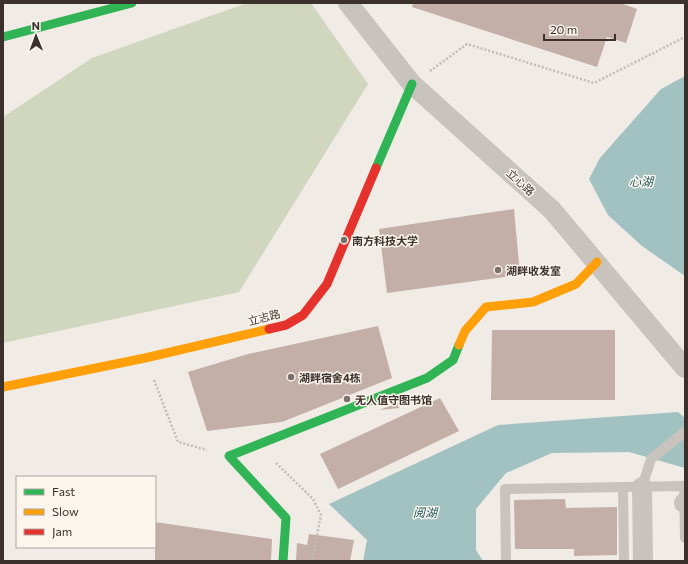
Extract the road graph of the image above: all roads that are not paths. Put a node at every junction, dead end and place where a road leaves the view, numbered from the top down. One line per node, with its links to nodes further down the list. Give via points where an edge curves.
1 (132, 3): 3 (street)
2 (348, 3): 4 (street, 立心路)
3 (3, 37)
4 (412, 84): 5 (street, 立心路, via 552,210); 7 (street, 立志路, via 327,284 303,315 286,325 145,358)
5 (597, 262): 6 (street, 立心路); 12 (street, via 576,284 533,302 486,307 465,331 453,360 427,378 229,456 286,518)
6 (685, 368)
7 (3, 387)
8 (685, 432): 9 (lane, via 651,459)
9 (632, 487): 10 (lane, via 684,486); 13 (lane, via 505,489); 14 (lane); 15 (street)
10 (684, 502): 11 (lane)
11 (685, 538)
12 (283, 561)
13 (506, 561)
14 (624, 561)
15 (642, 561)

